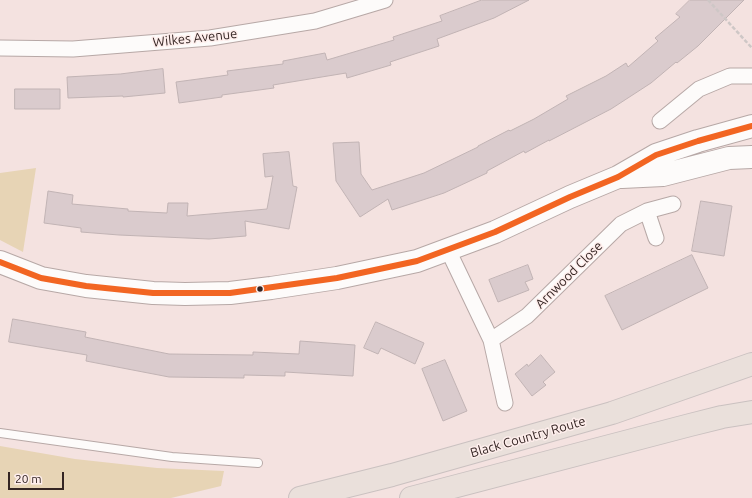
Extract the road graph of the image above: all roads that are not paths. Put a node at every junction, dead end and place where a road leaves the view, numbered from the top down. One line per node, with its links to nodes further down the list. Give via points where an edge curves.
1 (385, 0): 2 (street, Wilkes Avenue, via 315,21 210,38 74,49)
2 (0, 48)
3 (752, 76): 4 (street, via 730,76 699,89)
4 (660, 121)
5 (752, 126): 7 (main road, via 656,155)
6 (752, 157): 7 (main road, via 729,158 663,175)
7 (618, 178): 11 (main road)
8 (673, 204): 9 (street, Arnwood Close)
9 (647, 211): 10 (street); 15 (street, Arnwood Close, via 621,224 527,316)
10 (656, 238)
11 (448, 250): 14 (main road, via 389,267 230,293 185,294 120,290); 15 (street)
12 (0, 262): 14 (main road)
13 (0, 278): 14 (main road)
14 (41, 278)
15 (491, 340): 17 (street)
16 (752, 364): 22 (highway, Black Country Route, via 612,414)
17 (505, 403)
18 (752, 412): 20 (highway, via 722,417)
19 (0, 433): 21 (lane, via 172,457)
20 (577, 455): 23 (highway); 24 (highway)
21 (258, 463)
22 (300, 498)
23 (411, 498)
24 (465, 498)

